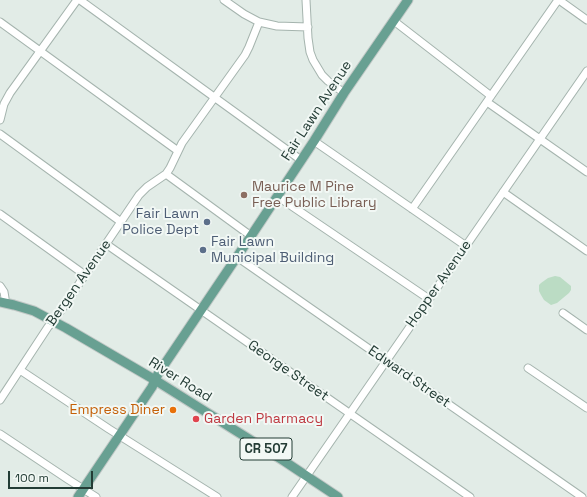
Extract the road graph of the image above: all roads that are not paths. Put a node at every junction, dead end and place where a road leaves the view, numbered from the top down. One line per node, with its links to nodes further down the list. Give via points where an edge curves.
1 (78, 0): 11 (street); 15 (street)
2 (224, 0): 9 (street)
3 (306, 0): 10 (street)
4 (408, 0): 7 (main road, Fair Lawn Avenue)
5 (559, 0): 6 (street); 14 (street)
6 (587, 20)
7 (394, 21): 13 (main road, Fair Lawn Avenue); 14 (street)
8 (0, 22): 11 (street)
9 (260, 22): 10 (street, via 277,26); 15 (street, via 245,55)
10 (308, 27): 13 (street, via 310,52 317,67 328,81)
11 (40, 51): 17 (street, via 6,98); 21 (street)
12 (587, 71): 19 (street, Hopper Avenue)
13 (344, 93): 20 (main road, Fair Lawn Avenue)
14 (492, 96): 16 (street)
15 (215, 98): 21 (street); 22 (street)
16 (487, 102): 19 (street); 27 (street)
17 (0, 120)
18 (0, 134): 29 (street)
19 (540, 139): 23 (street); 25 (street, Hopper Avenue)
20 (314, 141): 22 (main road, Fair Lawn Avenue); 27 (street)
21 (178, 151): 24 (street)
22 (301, 160): 26 (main road, Fair Lawn Avenue)
23 (587, 172)
24 (166, 174): 29 (street, Bergen Avenue, via 143,191); 30 (street)
25 (503, 192): 32 (street, Hopper Avenue); 33 (street)
26 (277, 196): 30 (main road, Fair Lawn Avenue); 37 (street)
27 (412, 209): 32 (street)
28 (0, 214): 35 (street)
29 (121, 222): 31 (street, Bergen Avenue)
30 (251, 236): 34 (main road, Fair Lawn Avenue)
31 (106, 244): 35 (street, Bergen Avenue); 39 (street, George Street)
32 (466, 246): 37 (street, Hopper Avenue)
33 (587, 250)
34 (237, 257): 39 (main road, Fair Lawn Avenue); 43 (street, Edward Street)
35 (85, 275): 41 (street, Bergen Avenue)
36 (0, 286): 38 (street, via 4,292)
37 (429, 299): 43 (street, Hopper Avenue)
38 (2, 302): 41 (main road, River Road / CR 507, via 29,309)
39 (201, 310): 46 (main road, Fair Lawn Avenue); 49 (street, George Street)
40 (563, 313): 42 (street)
41 (53, 321): 45 (street, Bergen Avenue); 46 (main road, River Road / CR 507)
42 (587, 330)
43 (386, 361): 49 (street, Hopper Avenue); 59 (street, Edward Street)
44 (528, 368): 48 (street)
45 (20, 370): 47 (street, Bergen Avenue); 51 (street)
46 (155, 380): 51 (main road, Fair Lawn Avenue); 52 (main road, River Road / CR 507)
47 (0, 400)
48 (587, 408)
49 (349, 414): 52 (street, Hopper Avenue); 58 (street, George Street)
50 (0, 434): 53 (street)
51 (119, 435): 53 (main road, Fair Lawn Avenue); 55 (street)
52 (306, 475): 56 (street, Hopper Avenue); 57 (main road, River Road / CR 507)
53 (80, 493): 54 (street)
54 (96, 497)
55 (217, 497)
56 (292, 497)
57 (338, 497)
58 (470, 497)
59 (582, 497)

